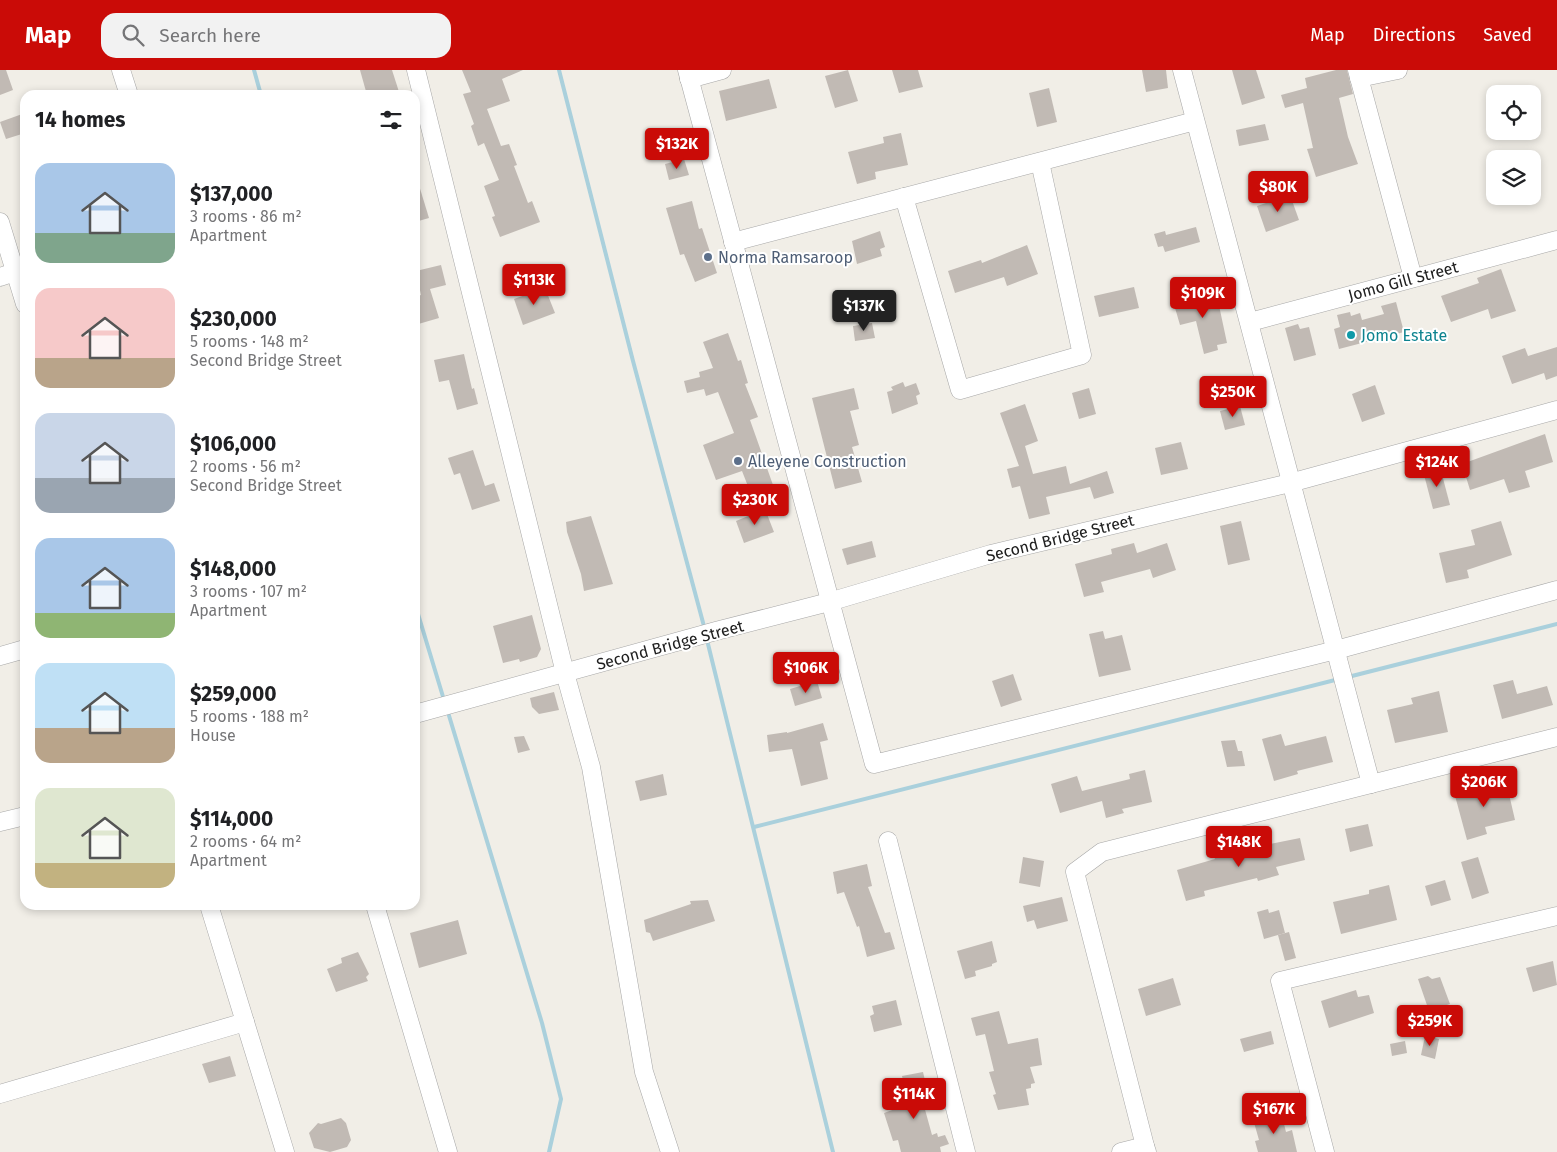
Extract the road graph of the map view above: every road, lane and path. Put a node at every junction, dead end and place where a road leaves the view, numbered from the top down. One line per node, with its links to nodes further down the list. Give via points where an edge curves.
1 (121, 70): 8 (street)
2 (416, 70): 26 (street)
3 (722, 70): 7 (street)
4 (1182, 70): 9 (street)
5 (1398, 70): 6 (street)
6 (1358, 74): 16 (street)
7 (688, 75): 14 (street)
8 (127, 90)
9 (1195, 121): 10 (street); 18 (street)
10 (1040, 162): 11 (street); 11 (street, via 1082,355 960,390)
11 (904, 197): 14 (street)
12 (0, 222): 15 (street)
13 (1557, 240): 16 (street, Jomo Gill Street)
14 (732, 242): 22 (street)
15 (8, 275): 17 (street)
16 (1413, 278): 18 (street, Jomo Gill Street)
17 (20, 295)
18 (1250, 322): 20 (street)
19 (1557, 410): 20 (street, Second Bridge Street)
20 (1290, 482): 22 (street, Second Bridge Street, via 990,554); 25 (street)
21 (1557, 590): 25 (street)
22 (829, 602): 25 (street, via 874,764); 26 (street, Second Bridge Street)
23 (20, 650): 24 (street)
24 (0, 656)
25 (1338, 657): 29 (street)
26 (565, 673): 27 (street, Second Bridge Street); 41 (street, via 592,766 644,1072)
27 (420, 713)
28 (1557, 737): 29 (street)
29 (1371, 784): 38 (street, via 1102,852 1075,872)
30 (20, 817): 31 (street)
31 (0, 822)
32 (888, 841): 42 (street)
33 (211, 910): 36 (street)
34 (376, 910): 40 (street)
35 (1557, 916): 44 (street, via 1280,981)
36 (245, 1022): 37 (street); 39 (street)
37 (0, 1094)
38 (1146, 1149): 43 (street)
39 (285, 1152)
40 (448, 1152)
41 (670, 1152)
42 (966, 1152)
43 (1121, 1152)
44 (1325, 1152)

